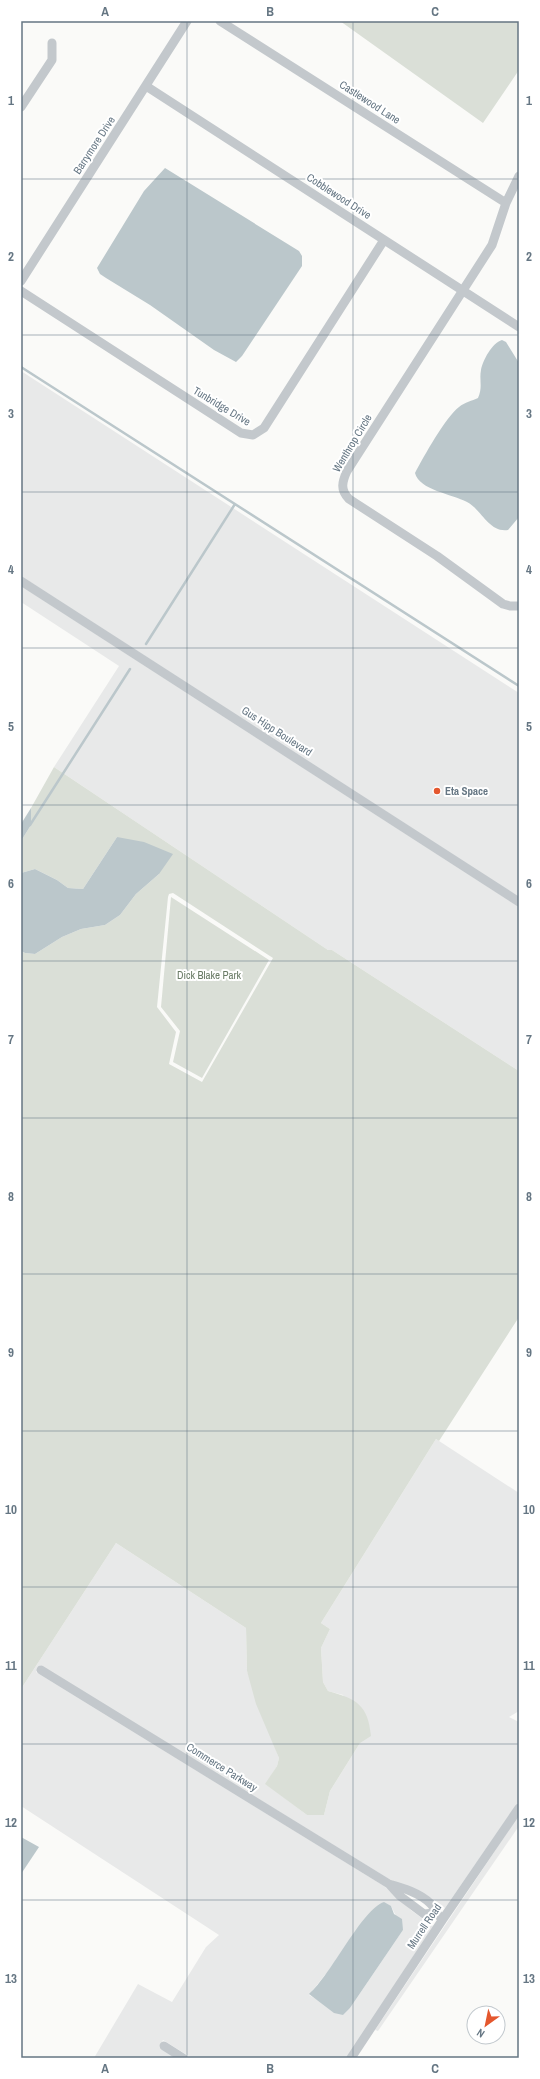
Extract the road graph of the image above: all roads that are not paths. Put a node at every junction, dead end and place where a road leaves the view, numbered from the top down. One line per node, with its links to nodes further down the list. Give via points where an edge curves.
1 (187, 21): 4 (street, Barrymore Drive)
2 (220, 21): 7 (street, Castlewood Lane)
3 (52, 43): 5 (street, via 52,60)
4 (146, 86): 8 (street, Cobblewood Drive); 9 (street, Barrymore Drive)
5 (21, 107)
6 (519, 176): 7 (street, Wenthrop Circle)
7 (506, 203): 10 (street, Wenthrop Circle, via 492,245)
8 (384, 240): 10 (street, Cobblewood Drive); 11 (street, Tunbridge Drive, via 264,428 253,435 241,433)
9 (21, 281)
10 (464, 290): 12 (street, Cobblewood Drive); 14 (street, Wenthrop Circle, via 347,471 342,488 349,499 437,556 504,604)
11 (21, 292)
12 (519, 327)
13 (21, 581): 15 (street, Gus Hipp Boulevard)
14 (519, 606)
15 (519, 902)
16 (41, 1670): 18 (street, Commerce Parkway, via 389,1884 407,1889 431,1904)
17 (519, 1808): 18 (street, Murrell Road)
18 (439, 1916): 21 (street, Murrell Road)
19 (164, 2046): 20 (street)
20 (183, 2058)
21 (351, 2058)

